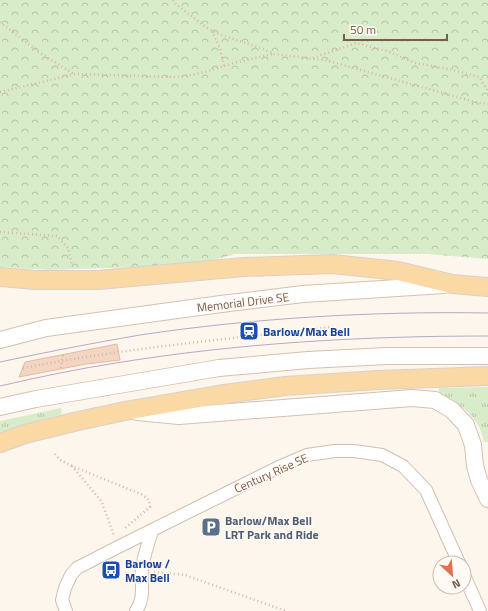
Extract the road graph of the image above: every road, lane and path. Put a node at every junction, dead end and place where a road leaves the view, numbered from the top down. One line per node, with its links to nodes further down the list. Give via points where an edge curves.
1 (173, 0): 3 (path)
2 (0, 22): 7 (path, via 40,53)
3 (212, 30): 4 (path); 6 (path)
4 (274, 54): 5 (path); 6 (path)
5 (313, 58): 8 (path, via 356,42 414,63 479,77); 10 (path)
6 (224, 66): 7 (path, via 198,74 174,76)
7 (75, 74): 9 (path)
8 (488, 91)
9 (0, 92)
10 (488, 104)
11 (0, 232): 12 (path, via 57,236 68,248)
12 (72, 265)
13 (0, 276): 14 (main road, via 36,280 98,280 244,267 333,264 398,271)
14 (452, 284): 15 (main road, Memorial Drive SE); 17 (main road, Memorial Drive SE, via 303,294 221,304 46,328)
15 (488, 287)
16 (332, 327): 20 (path)
17 (0, 340)
18 (63, 354): 20 (path)
19 (488, 356): 24 (main road, via 371,357 219,368)
20 (62, 360): 21 (path); 22 (path)
21 (23, 368)
22 (61, 368)
23 (488, 376): 25 (main road, via 284,386)
24 (0, 407)
25 (125, 411): 26 (main road, via 78,420); 29 (main road, via 180,416 412,398 435,400 452,410 466,425 473,445 479,480)
26 (0, 443)
27 (55, 454): 28 (path, via 60,460)
28 (72, 466): 28 (path, via 102,502 114,537 150,507 149,500 144,495)
29 (488, 499)
30 (152, 530): 31 (street, Century Rise SE, via 307,455 354,451 382,455 403,466 426,490); 32 (street); 34 (street, Century Rise SE, via 77,568 65,588 62,600)
31 (455, 555)
32 (142, 570): 35 (street, via 143,594); 36 (path, via 184,576)
33 (472, 593): 37 (street)
34 (66, 611)
35 (136, 611)
36 (286, 611)
37 (480, 611)

